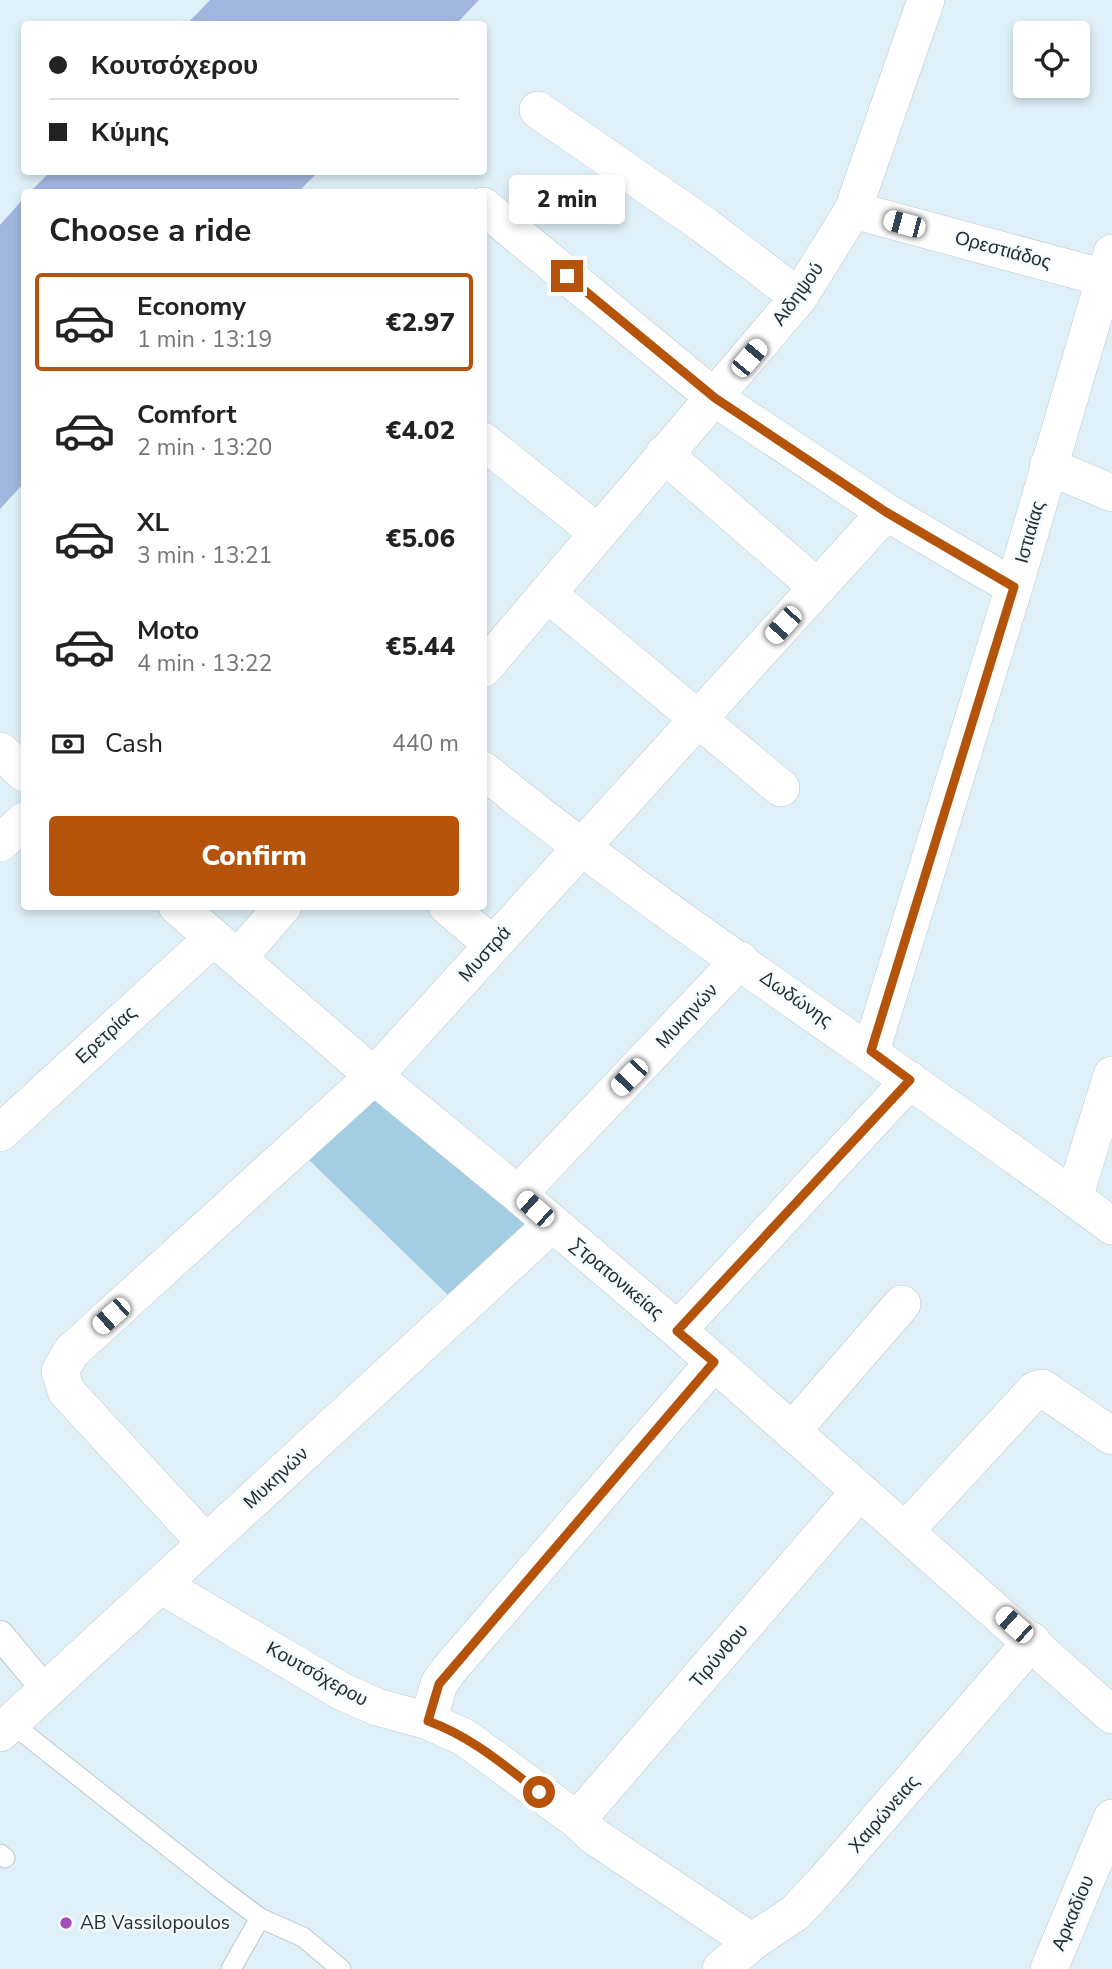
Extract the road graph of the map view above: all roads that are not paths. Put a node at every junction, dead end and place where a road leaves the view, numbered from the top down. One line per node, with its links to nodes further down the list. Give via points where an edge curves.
1 (926, 0): 4 (street, Αιδηψού)
2 (538, 110): 6 (street)
3 (487, 209): 7 (street)
4 (853, 210): 5 (street, Ορεστιάδος); 6 (street, Αιδηψού)
5 (1109, 270): 10 (street, Ιστιαίας)
6 (799, 297): 7 (street, Αιδηψού)
7 (715, 398): 9 (street, Αιδηψού); 12 (street)
8 (487, 444): 13 (street)
9 (664, 454): 13 (street, Αιδηψού); 14 (street)
10 (1048, 466): 11 (street); 15 (street, Ιστιαίας)
11 (1112, 494)
12 (886, 512): 14 (street, Μυστρά); 15 (street)
13 (597, 532): 16 (street, Αιδηψού)
14 (817, 587): 18 (street, Μυστρά)
15 (1014, 587): 32 (street, Ιστιαίας)
16 (547, 593): 17 (street, Αιδηψού); 18 (street)
17 (487, 664)
18 (699, 718): 22 (street); 25 (street, Μυστρά)
19 (0, 751): 20 (street)
20 (21, 770)
21 (487, 773): 25 (street, Δωδώνης)
22 (781, 788)
23 (21, 824): 24 (street)
24 (0, 843)
25 (579, 848): 29 (street, Μυστρά); 31 (street, Δωδώνης)
26 (182, 910): 30 (street, Στρατονικείας)
27 (278, 910): 30 (street)
28 (452, 910): 29 (street)
29 (493, 945): 34 (street, Μυστρά)
30 (226, 948): 34 (street, Στρατονικείας); 36 (street, Ερετρίας)
31 (740, 960): 32 (street, Δωδώνης); 37 (street, Μυκηνών)
32 (871, 1051): 35 (street, Δωδώνης)
33 (1112, 1075): 38 (street)
34 (373, 1076): 37 (street, Στρατονικείας); 48 (street, Μυστρά, via 71,1352 61,1371 66,1391)
35 (910, 1080): 38 (street, Δωδώνης); 42 (street)
36 (0, 1133)
37 (518, 1194): 39 (street, Στρατονικείας)
38 (1074, 1198): 40 (street, Δωδώνης)
39 (552, 1224): 42 (street, Στρατονικείας); 48 (street, Μυκηνών)
40 (1112, 1226)
41 (902, 1304): 44 (street)
42 (677, 1331): 43 (street, Στρατονικείας)
43 (714, 1362): 44 (street, Στρατονικείας); 54 (street, via 448,1671 439,1684)
44 (792, 1431): 46 (street, Στρατονικείας)
45 (1112, 1436): 47 (street, via 1042,1388 1035,1390)
46 (860, 1491): 47 (street, Στρατονικείας); 57 (street, Τιρύνθου)
47 (906, 1530): 51 (street, Στρατονικείας)
48 (206, 1543): 49 (street, Μυκηνών)
49 (161, 1585): 52 (street, Μυκηνών); 54 (street, Κουτσόχερου, via 341,1690 377,1707)
50 (0, 1635): 52 (street)
51 (1032, 1641): 53 (street, Στρατονικείας); 60 (street, Χαιρώνειας, via 825,1881 794,1913)
52 (45, 1689): 55 (street, Μυκηνών)
53 (1112, 1715)
54 (428, 1721): 57 (street, Κουτσόχερου, via 482,1749)
55 (5, 1728): 59 (lane)
56 (1112, 1818): 58 (street, Αρκαδίου)
57 (578, 1820): 60 (street, Κουτσόχερου, via 594,1836)
58 (1104, 1862): 64 (street, Αρκαδίου)
59 (260, 1918): 61 (lane); 62 (lane, via 303,1937)
60 (752, 1942): 63 (street, Χαιρώνειας)
61 (231, 1969)
62 (341, 1969)
63 (721, 1969)
64 (1049, 1969)

